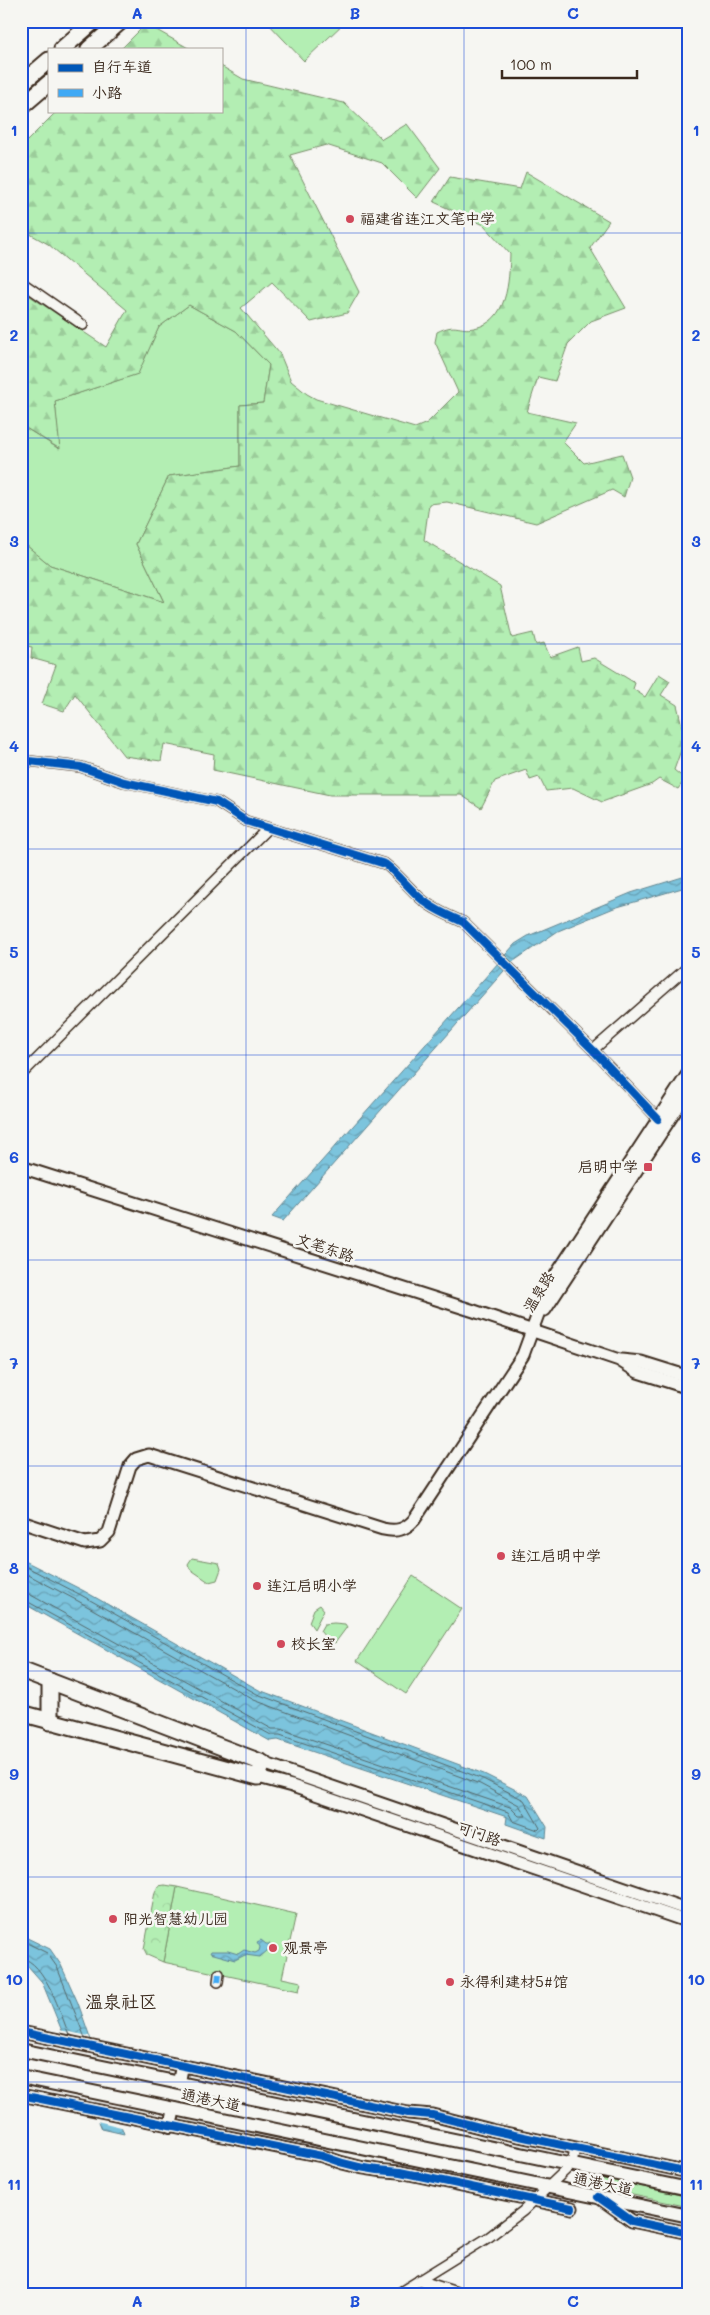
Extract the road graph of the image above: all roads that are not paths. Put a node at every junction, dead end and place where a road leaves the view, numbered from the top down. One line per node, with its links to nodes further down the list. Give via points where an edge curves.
1 (94, 21): 3 (highway)
2 (121, 21): 4 (highway)
3 (63, 48)
4 (90, 48)
5 (48, 61): 6 (highway)
6 (21, 84)
7 (48, 84): 8 (highway)
8 (21, 107)
9 (21, 282): 10 (street)
10 (83, 325)
11 (21, 758): 12 (street, via 81,767 124,782 217,802 246,821)
12 (268, 828): 14 (street, via 386,864 419,897 440,912 463,922); 16 (street)
13 (689, 966): 14 (street)
14 (593, 1050): 18 (street)
15 (689, 1072): 18 (main road, 温泉路)
16 (21, 1075)
17 (689, 1090): 20 (main road, 温泉路, via 561,1283)
18 (658, 1119): 20 (main road, 温泉路, via 548,1287)
19 (21, 1167): 20 (main road, 文笔东路)
20 (533, 1331): 21 (main road, 文笔东路); 24 (main road, via 523,1355 414,1520 403,1529 383,1529 149,1455 136,1459 130,1466 109,1532 100,1541 85,1543)
21 (619, 1360): 22 (main road, 文笔东路, via 641,1362); 23 (main road, 文笔东路, via 638,1372)
22 (689, 1377)
23 (689, 1388)
24 (21, 1522)
25 (21, 1663): 29 (highway)
26 (21, 1670): 29 (highway)
27 (21, 1676): 29 (highway)
28 (21, 1680): 29 (highway)
29 (50, 1681): 31 (highway); 32 (highway)
30 (21, 1713): 31 (highway)
31 (50, 1722): 32 (highway)
32 (260, 1770): 33 (main road, 可门路); 34 (main road, 可门路, via 292,1786)
33 (689, 1910)
34 (689, 1922)
35 (21, 2032): 37 (main road)
36 (21, 2050): 39 (main road, 通港大道)
37 (182, 2066): 39 (main road); 43 (main road, via 408,2113 432,2115)
38 (21, 2077): 41 (main road, 通港大道)
39 (179, 2082): 44 (main road, 通港大道)
40 (21, 2095): 42 (main road)
41 (174, 2109): 42 (main road); 46 (main road, 通港大道)
42 (170, 2126): 49 (main road, via 322,2156 374,2171 400,2172)
43 (575, 2148): 44 (street); 45 (main road)
44 (572, 2164): 46 (street); 47 (main road, 通港大道)
45 (689, 2172)
46 (548, 2187): 48 (main road, 通港大道); 49 (street)
47 (689, 2189)
48 (598, 2197): 51 (main road, 通港大道); 52 (main road, via 632,2221)
49 (535, 2200): 50 (main road); 53 (street, via 488,2237)
50 (572, 2208)
51 (689, 2216)
52 (689, 2233)
53 (419, 2280): 54 (street); 55 (street)
54 (397, 2294)
55 (463, 2294)

